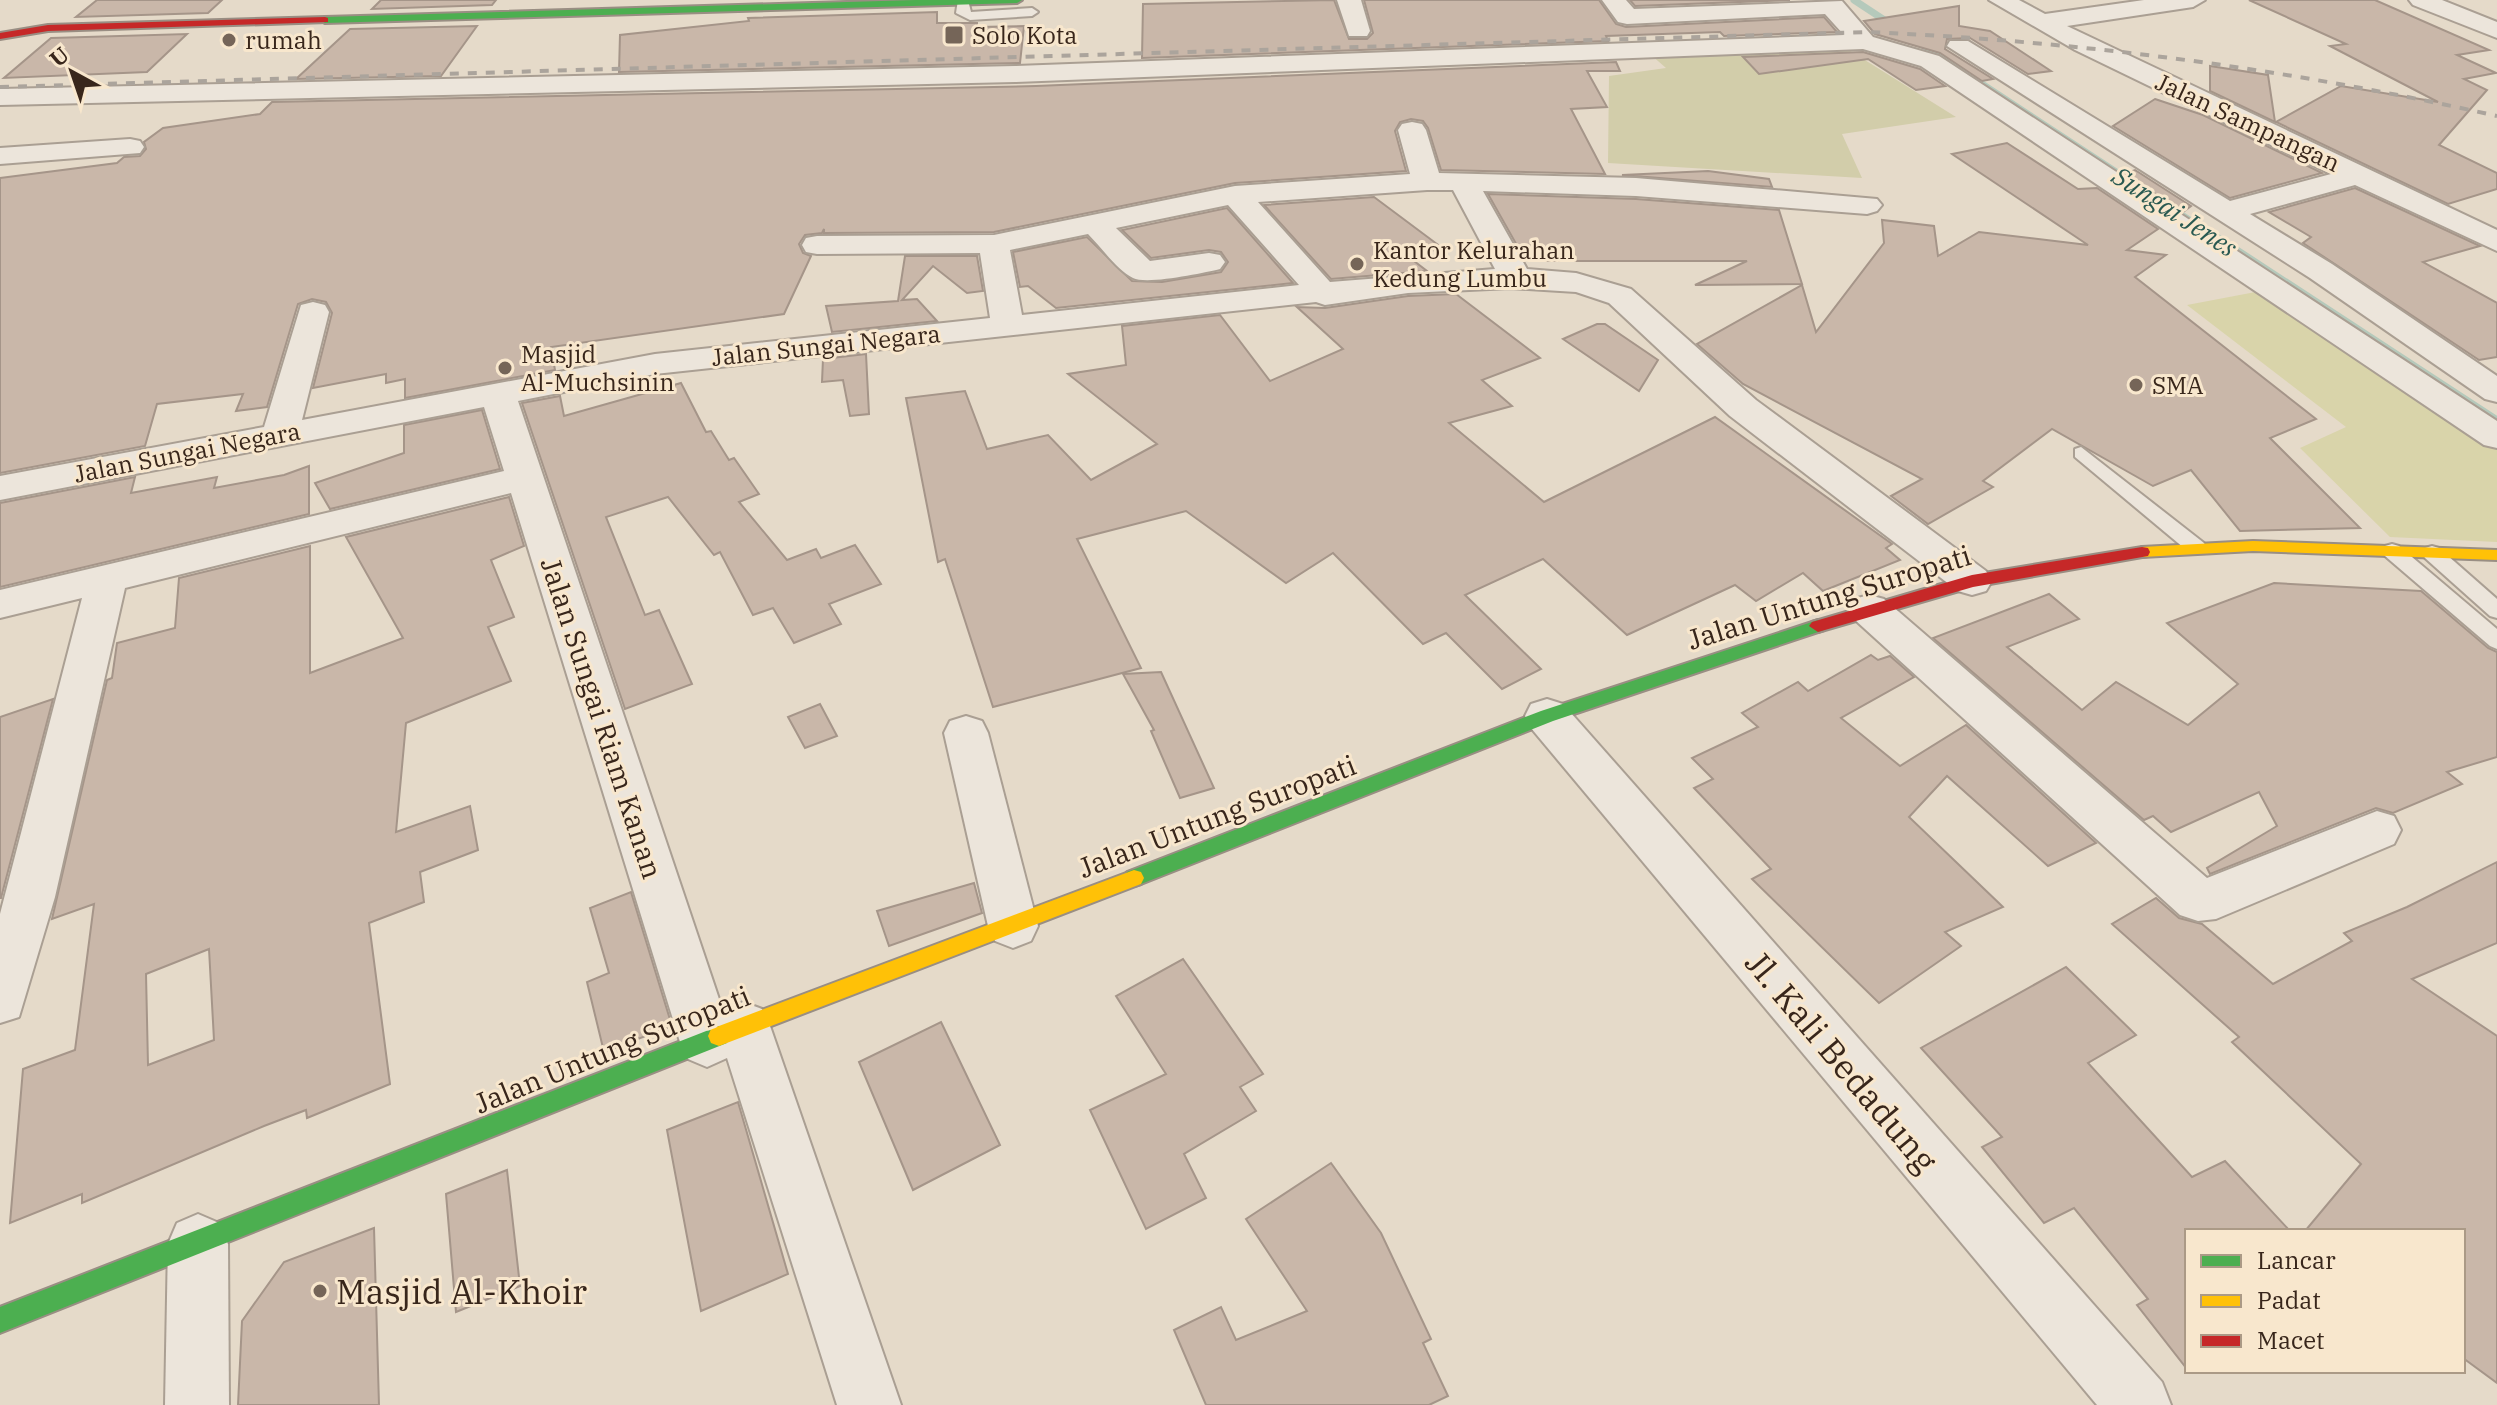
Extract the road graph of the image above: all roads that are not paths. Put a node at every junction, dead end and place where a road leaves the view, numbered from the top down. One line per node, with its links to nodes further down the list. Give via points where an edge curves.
1 (1017, 0): 7 (street)
2 (1349, 0): 13 (street)
3 (1614, 0): 8 (street, via 1627,17)
4 (2001, 0): 15 (street, Jalan Sampangan)
5 (2193, 0): 15 (street)
6 (2421, 0): 14 (street)
7 (963, 1): 10 (street); 11 (lane, via 962,13 970,16)
8 (1829, 3): 17 (street)
9 (183, 5): 12 (street)
10 (715, 5): 12 (street)
11 (1032, 12)
12 (48, 28): 16 (street)
13 (1358, 31)
14 (2497, 31)
15 (2041, 34): 23 (street, Jalan Sampangan, via 2094,50)
16 (0, 36)
17 (1864, 42): 19 (street, via 984,75); 29 (street, via 1930,61)
18 (2008, 43): 29 (street, via 1959,46)
19 (0, 97)
20 (1412, 130): 24 (street)
21 (130, 147): 22 (street)
22 (0, 156)
23 (2360, 175): 29 (street); 30 (street, Jalan Sampangan)
24 (1427, 181): 25 (street); 26 (street)
25 (1463, 182): 27 (street, via 1636,187); 34 (street)
26 (1235, 195): 28 (street); 35 (street)
27 (1867, 205)
28 (1097, 226): 31 (street); 33 (street, via 1143,271)
29 (2227, 233): 38 (street); 41 (street)
30 (2497, 242)
31 (994, 244): 32 (street); 37 (street)
32 (817, 245)
33 (1209, 262)
34 (1517, 280): 35 (street, Jalan Sungai Negara, via 1408,283); 50 (street, Jalan Sungai Negara, via 1599,286 1620,296 1743,408)
35 (1325, 295): 37 (street, Jalan Sungai Negara)
36 (313, 312): 40 (street)
37 (1008, 327): 39 (street, Jalan Sungai Negara, via 668,362)
38 (2497, 392)
39 (498, 394): 40 (street, Jalan Sungai Negara); 43 (street, Jalan Sungai Riam Kanan)
40 (280, 435): 44 (street, Jalan Sungai Negara)
41 (2497, 437)
42 (2081, 453): 45 (lane)
43 (524, 478): 49 (street); 61 (street, Jalan Sungai Riam Kanan)
44 (0, 488)
45 (2197, 548): 46 (street, Jalan Untung Suropati); 50 (street, Jalan Untung Suropati)
46 (2392, 551): 47 (street, Jalan Untung Suropati); 54 (lane)
47 (2432, 553): 48 (street, Jalan Untung Suropati); 53 (lane)
48 (2497, 555)
49 (107, 579): 51 (street); 58 (street)
50 (1972, 581): 52 (street, Jalan Untung Suropati)
51 (0, 604)
52 (1869, 609): 55 (street, Jalan Untung Suropati); 57 (street, via 2198,900 2216,898)
53 (2497, 611)
54 (2497, 641)
55 (1547, 716): 59 (street, Jalan Untung Suropati); 66 (street, Jl. Kali Bedadung)
56 (966, 733): 59 (street)
57 (2377, 830)
58 (15, 902): 60 (street)
59 (1013, 926): 61 (street, Jalan Untung Suropati)
60 (0, 1000)
61 (725, 1034): 62 (street, Jalan Untung Suropati); 65 (street, Jalan Sungai Riam Kanan)
62 (198, 1244): 63 (street, Jalan Untung Suropati); 64 (street)
63 (0, 1320)
64 (197, 1405)
65 (869, 1405)
66 (2139, 1405)

